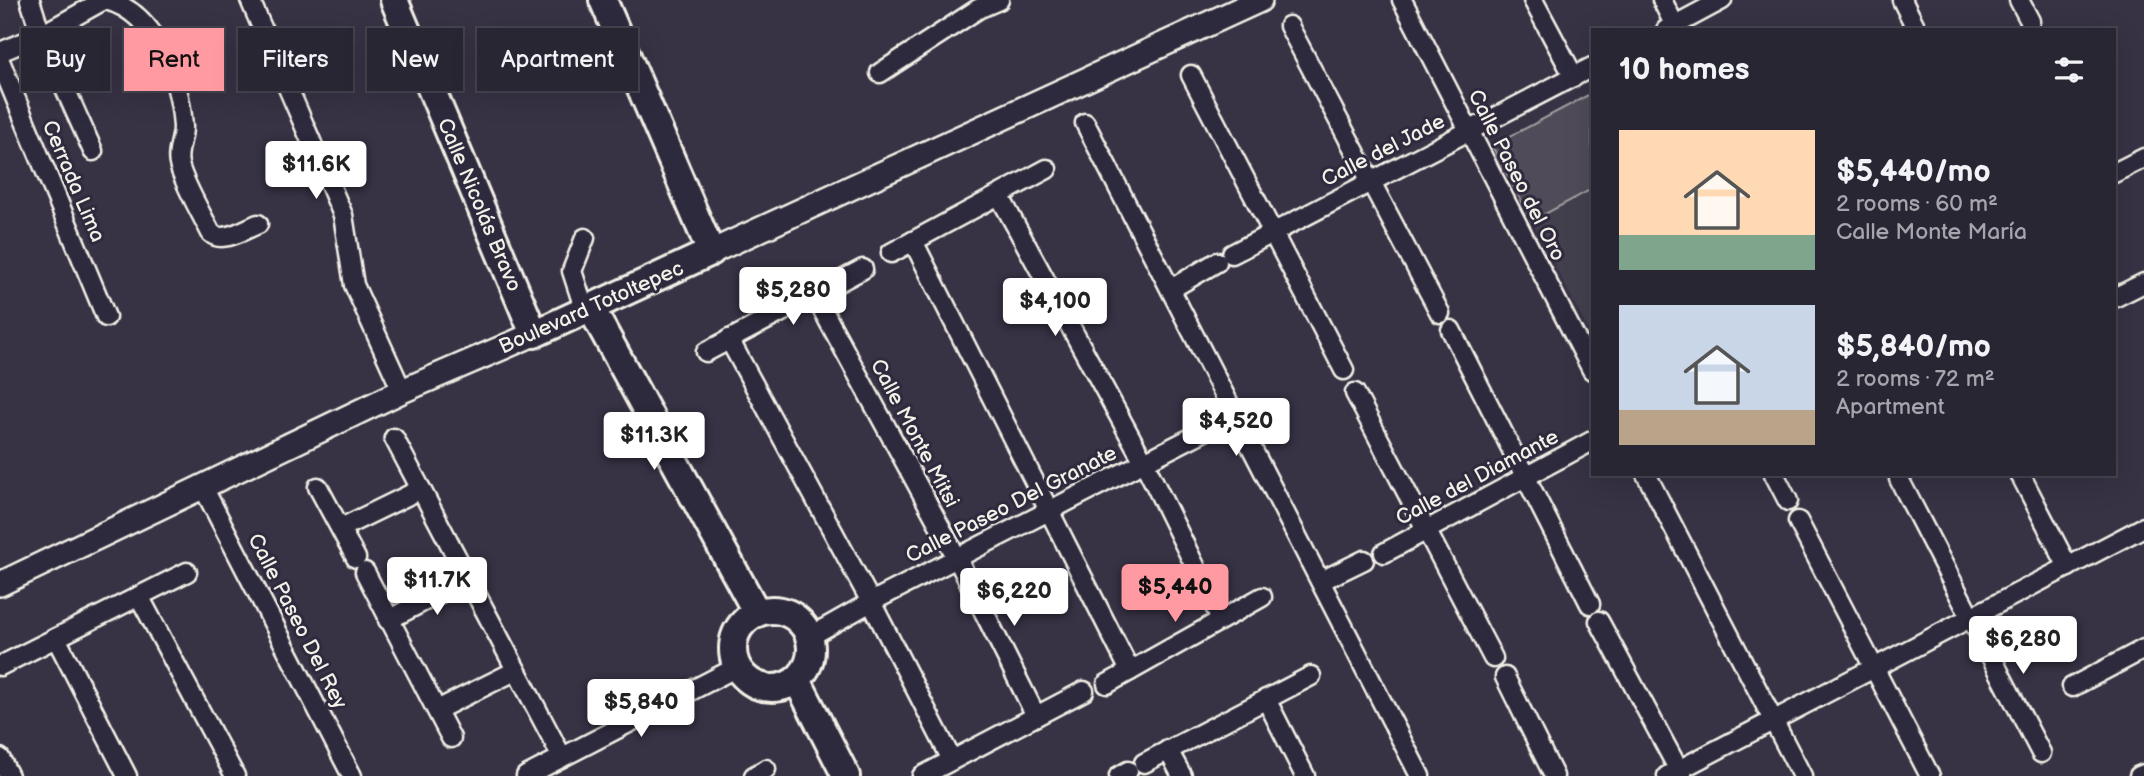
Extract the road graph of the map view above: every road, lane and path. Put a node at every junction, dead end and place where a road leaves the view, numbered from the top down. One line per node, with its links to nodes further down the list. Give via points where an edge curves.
1 (30, 0): 16 (street)
2 (105, 0): 17 (street); 36 (street, via 138,16 169,64 183,124 179,165 211,233 222,238)
3 (250, 0): 56 (street, via 343,215 354,285)
4 (394, 0): 51 (main road, Calle Nicolás Bravo)
5 (603, 0): 40 (main road)
6 (999, 0): 24 (street)
7 (1260, 0): 40 (street, Boulevard Totoltepec)
8 (1402, 0): 29 (street, Calle Paseo del Oro)
9 (1533, 0): 26 (street)
10 (1662, 0): 18 (street)
11 (1722, 0): 18 (street)
12 (1902, 0): 19 (street)
13 (2019, 0): 14 (street)
14 (2030, 21)
15 (1289, 26): 34 (street)
16 (39, 28)
17 (54, 28)
18 (1673, 28)
19 (1916, 28)
20 (21, 43): 21 (street)
21 (0, 52)
22 (0, 61): 49 (street, Cerrada Lima)
23 (1591, 68): 26 (street, Calle del Jade)
24 (880, 73)
25 (1191, 75): 37 (street)
26 (1574, 77): 29 (street, Calle del Jade)
27 (66, 91): 30 (street)
28 (1085, 122): 44 (street)
29 (1469, 131): 34 (street, Calle del Jade); 54 (street, Calle Paseo del Oro)
30 (93, 151)
31 (2144, 158): 33 (street)
32 (1047, 169): 35 (street)
33 (2116, 172)
34 (1373, 182): 37 (street, Calle del Jade); 48 (street)
35 (999, 195): 39 (street); 61 (street)
36 (258, 224)
37 (1274, 232): 44 (street, Calle del Jade); 55 (street)
38 (585, 238): 47 (street, via 572,271)
39 (913, 241): 41 (street); 71 (street)
40 (711, 252): 47 (main road, Boulevard Totoltepec)
41 (891, 253)
42 (863, 269): 45 (street)
43 (2144, 283): 46 (street)
44 (1171, 289): 58 (street)
45 (814, 294): 52 (street); 77 (street, Calle Monte Mitsi)
46 (2116, 297)
47 (588, 310): 51 (main road, Boulevard Totoltepec); 88 (main road)
48 (1440, 313)
49 (106, 317)
50 (1451, 330): 65 (street)
51 (534, 334): 56 (street, Boulevard Totoltepec)
52 (729, 339): 53 (street); 86 (street)
53 (706, 352)
54 (1591, 368)
55 (1344, 370)
56 (402, 391): 67 (street, Boulevard Totoltepec)
57 (1355, 393): 75 (street)
58 (1236, 415): 61 (street, Calle Paseo Del Granate); 82 (street)
59 (394, 438): 69 (street)
60 (1591, 442): 65 (street, Calle del Diamante)
61 (1144, 461): 71 (street, Calle Paseo Del Granate); 91 (street)
62 (1647, 476): 111 (street)
63 (1775, 476): 70 (street)
64 (2021, 476): 79 (street)
65 (1525, 477): 75 (street, Calle del Diamante); 87 (street)
66 (1899, 479): 89 (street)
67 (203, 487): 83 (street, Boulevard Totoltepec); 123 (street, Calle Paseo Del Rey)
68 (318, 487): 74 (street)
69 (421, 489): 74 (street); 81 (street)
70 (1788, 501)
71 (1051, 510): 77 (street, Calle Paseo Del Granate); 101 (street)
72 (1798, 521): 99 (street)
73 (2144, 527): 79 (street)
74 (341, 528): 90 (street)
75 (1427, 530): 76 (street, Calle del Diamante); 96 (street)
76 (1384, 553)
77 (957, 558): 86 (street, Calle Paseo Del Granate); 110 (street, Calle Monte Mitsi)
78 (1364, 560): 82 (street)
79 (2067, 567): 89 (street)
80 (187, 572): 84 (street)
81 (467, 579): 90 (street); 100 (street)
82 (1321, 581): 129 (street)
83 (0, 584)
84 (139, 596): 94 (street); 122 (street)
85 (1262, 597): 91 (street)
86 (871, 602): 93 (street, Calle Paseo Del Granate); 117 (street)
87 (1590, 604)
88 (757, 613): 93 (main road, via 783,611 803,625); 98 (main road, via 738,629 733,655)
89 (1971, 617): 99 (street); 114 (street)
90 (388, 620): 109 (street)
91 (1221, 620): 101 (street)
92 (1599, 621): 119 (street)
93 (809, 637): 104 (main road, via 810,660)
94 (56, 638): 97 (street); 121 (street)
95 (2144, 649): 106 (street)
96 (1493, 658)
97 (0, 666)
98 (737, 667): 104 (main road, via 744,677 764,688); 115 (street)
99 (1874, 668): 111 (street); 132 (street)
100 (515, 671): 109 (street); 115 (street)
101 (1130, 671): 105 (street)
102 (1311, 676): 108 (street)
103 (1505, 677): 130 (street)
104 (797, 680): 125 (main road)
105 (1107, 684)
106 (2072, 687)
107 (1084, 691): 110 (street)
108 (1266, 699): 113 (street); 128 (street)
109 (437, 710): 112 (street)
110 (1036, 716): 117 (street)
111 (1773, 720): 119 (street); 131 (street)
112 (451, 738)
113 (1168, 750): 118 (street); 127 (street)
114 (2041, 753)
115 (562, 757): 124 (street)
116 (0, 758): 120 (street)
117 (952, 760): 126 (street)
118 (1131, 770)
119 (1676, 774)
120 (9, 776)
121 (127, 776)
122 (235, 776)
123 (352, 776)
124 (526, 776)
125 (846, 776)
126 (922, 776)
127 (1182, 776)
128 (1305, 776)
129 (1420, 776)
130 (1554, 776)
131 (1802, 776)
132 (1930, 776)

